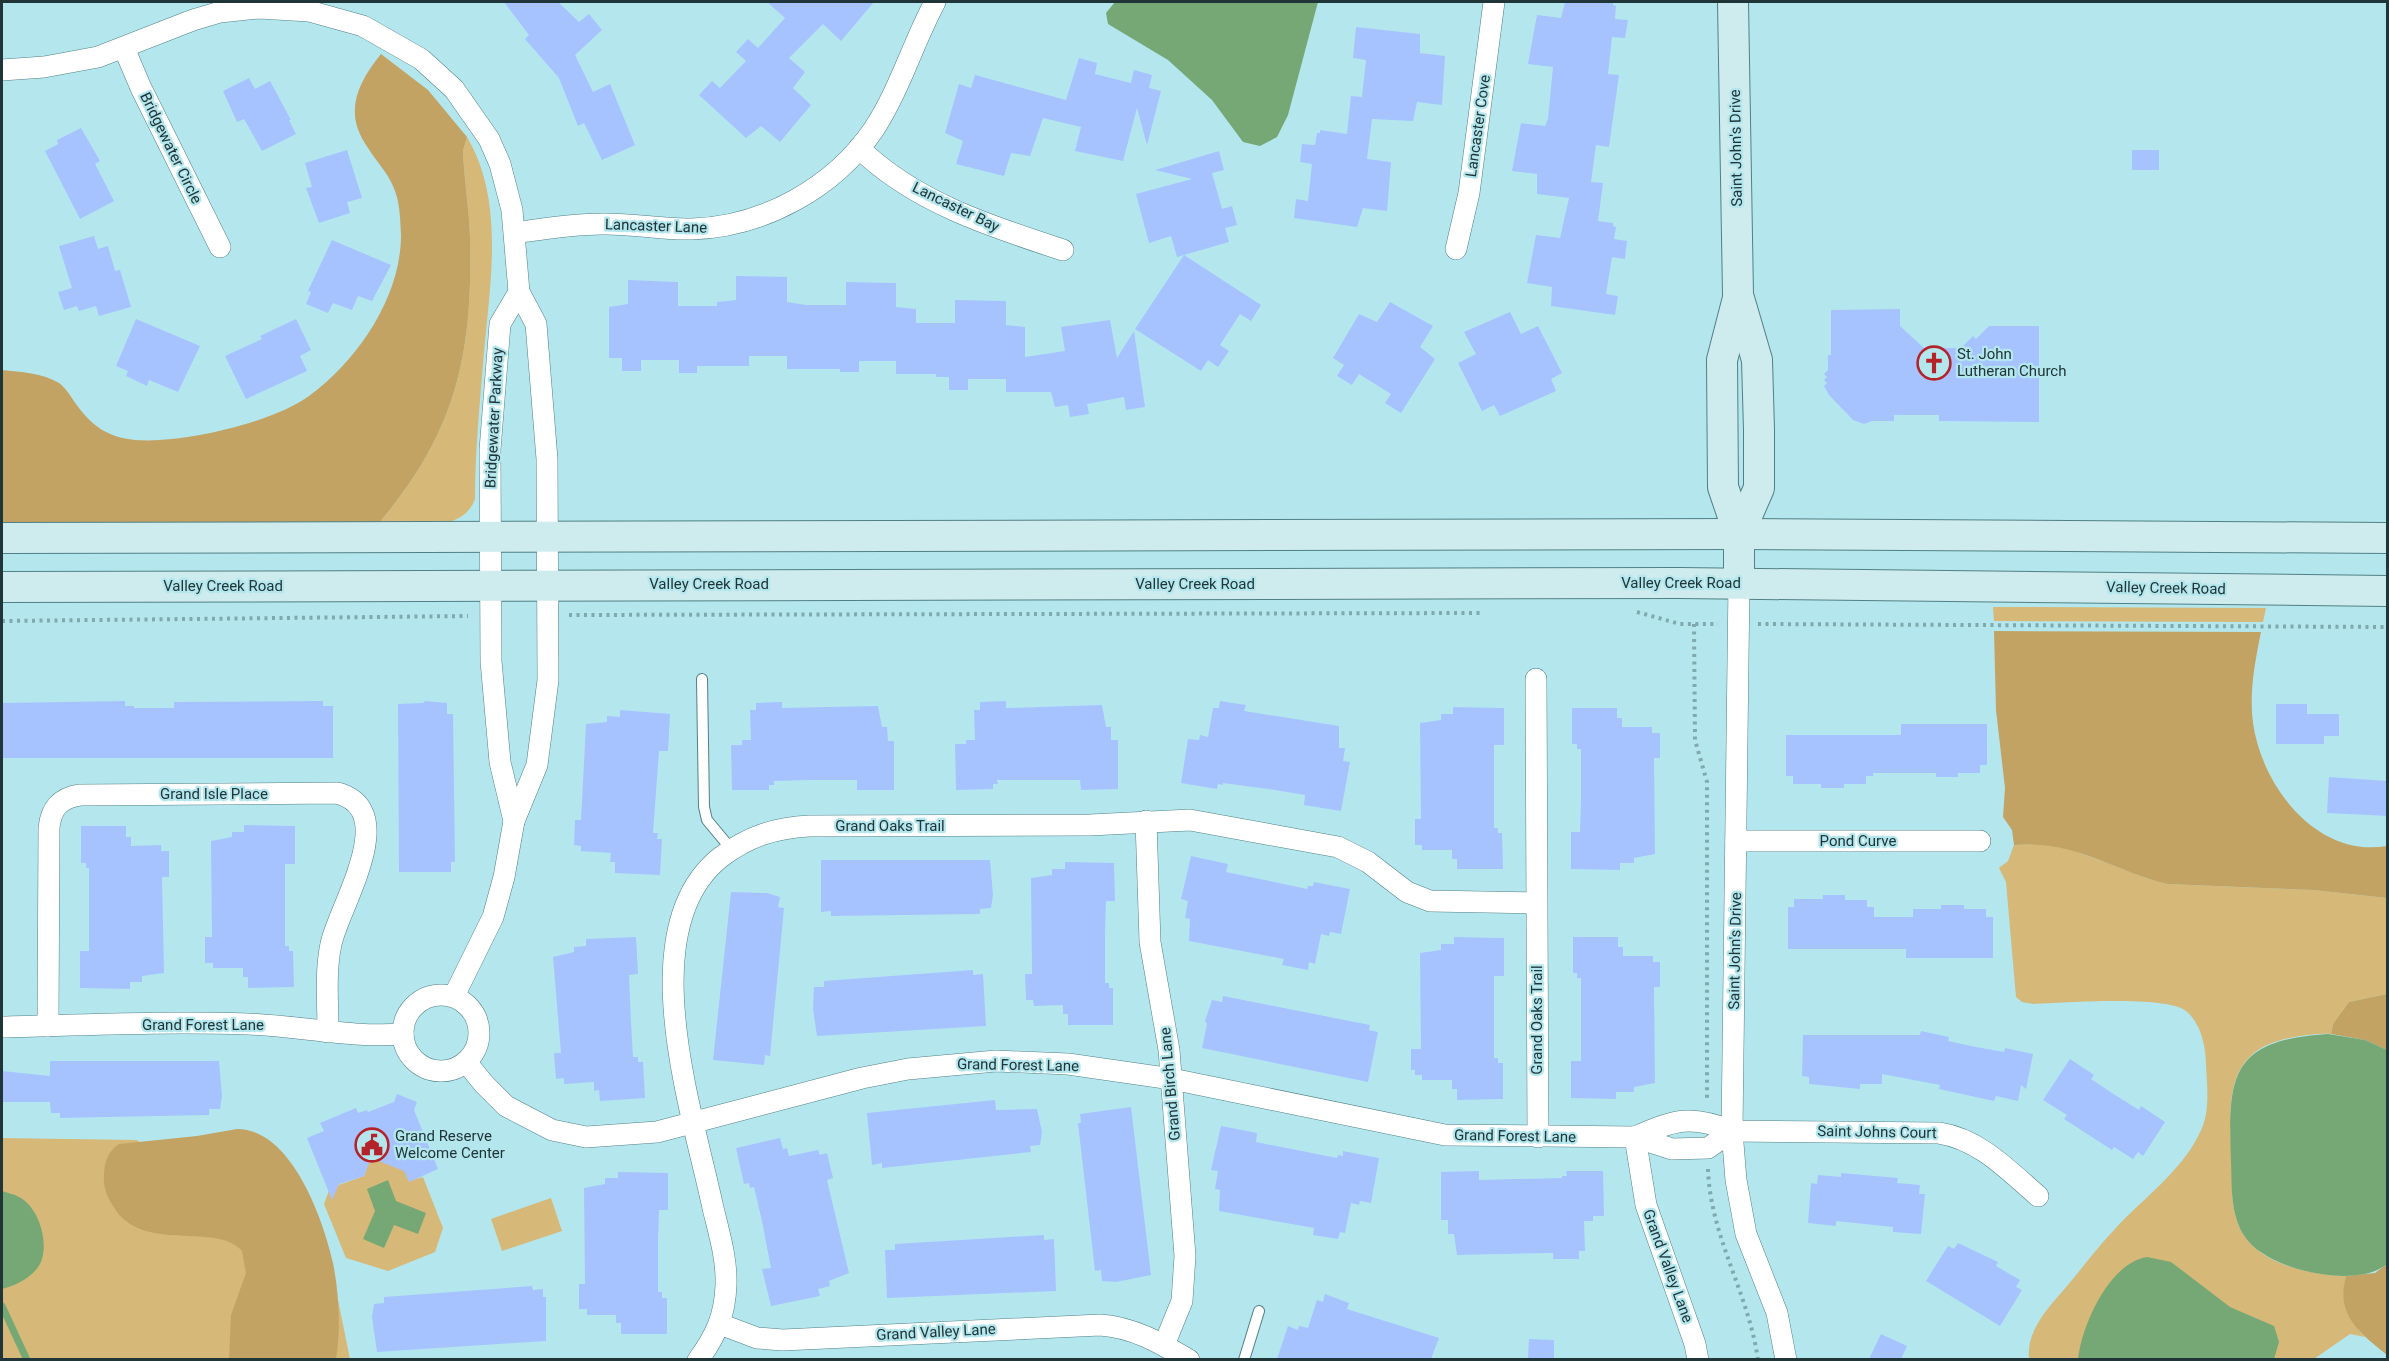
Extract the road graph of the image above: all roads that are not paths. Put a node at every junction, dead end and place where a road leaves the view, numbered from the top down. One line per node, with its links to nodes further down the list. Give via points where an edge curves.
1 (935, 2): 6 (street, Lancaster Lane, via 889,103)
2 (1494, 2): 9 (street, Lancaster Cove, via 1468,192)
3 (1733, 2): 12 (main road, Saint John's Drive, via 1738,295 1722,360 1723,487)
4 (124, 48): 5 (street, via 58,66); 7 (street, via 193,20 249,9 309,10 372,30 431,67 473,113 500,164); 8 (street, Bridgewater Circle)
5 (2, 70)
6 (859, 148): 7 (street, Lancaster Lane, via 831,176 801,196 743,221 699,228 600,224); 10 (street, Lancaster Bay, via 900,179 954,210)
7 (515, 233): 11 (street)
8 (220, 247)
9 (1456, 249)
10 (1063, 250)
11 (519, 292): 13 (street, Bridgewater Parkway, via 500,324 490,441); 14 (street, via 536,324 546,431)
12 (1740, 534): 14 (main road); 16 (main road); 17 (main road, Saint John's Drive)
13 (490, 537): 14 (main road); 15 (main road); 18 (street, Bridgewater Parkway)
14 (548, 537): 19 (street)
15 (2, 538)
16 (2388, 538)
17 (1740, 583): 19 (main road, Valley Creek Road); 21 (main road, Valley Creek Road); 26 (street, Saint John's Drive)
18 (490, 585): 19 (main road, Valley Creek Road); 20 (main road, Valley Creek Road); 24 (street, Bridgewater Parkway, via 490,661 500,762)
19 (548, 585): 24 (street, via 548,680 542,735 537,765)
20 (2, 587)
21 (2388, 591)
22 (702, 679): 28 (lane, via 705,815)
23 (1536, 679): 29 (street, Grand Oaks Trail)
24 (514, 821): 30 (street, via 493,916)
25 (1146, 821): 28 (street, Grand Oaks Trail, via 1090,825 792,827 755,836); 29 (street, Grand Oaks Trail, via 1191,820 1338,847 1368,862 1407,892 1430,901); 36 (street, Grand Birch Lane, via 1150,942)
26 (1736, 841): 27 (street, Pond Curve); 38 (street, Saint John's Drive)
27 (1980, 841)
28 (732, 850): 37 (street, Grand Oaks Trail, via 708,867 693,886 676,933 673,1002 677,1046)
29 (1536, 903): 39 (street, Grand Oaks Trail)
30 (454, 996): 34 (street, via 421,1000 406,1018); 35 (street, via 474,1013 479,1025 475,1051)
31 (48, 1026): 32 (street, Grand Forest Lane); 33 (street, Grand Forest Lane, via 219,1023); 33 (street, Grand Isle Place, via 49,828 50,816 66,797 337,793 350,796 360,805 365,816 365,838 358,877 329,953)
32 (2, 1027)
33 (328, 1032): 34 (street, Grand Forest Lane)
34 (403, 1034): 35 (street, via 408,1053 429,1069 442,1071)
35 (466, 1062): 37 (street, Grand Forest Lane, via 506,1106 552,1130 586,1137 614,1137)
36 (1172, 1079): 37 (street, Grand Forest Lane, via 1068,1064 954,1063 862,1078); 39 (street, Grand Forest Lane, via 1445,1135); 44 (street, Grand Birch Lane, via 1185,1273 1179,1312)
37 (695, 1122): 43 (street, Grand Oaks Trail, via 726,1274)
38 (1732, 1131): 40 (street, Grand Forest Lane, via 1707,1121 1673,1121); 41 (street, Saint Johns Court, via 1946,1134 1985,1152); 49 (street, Saint John's Drive, via 1744,1226 1777,1313)
39 (1538, 1137): 40 (street, Grand Forest Lane)
40 (1635, 1137): 48 (street, Grand Valley Lane, via 1646,1205)
41 (2038, 1196)
42 (1259, 1311): 47 (lane)
43 (720, 1324): 44 (street, Grand Valley Lane, via 757,1338 783,1340 1100,1325 1130,1330); 45 (street)
44 (1164, 1345): 46 (street, Grand Valley Lane)
45 (698, 1359)
46 (1189, 1359)
47 (1244, 1359)
48 (1698, 1359)
49 (1786, 1359)

